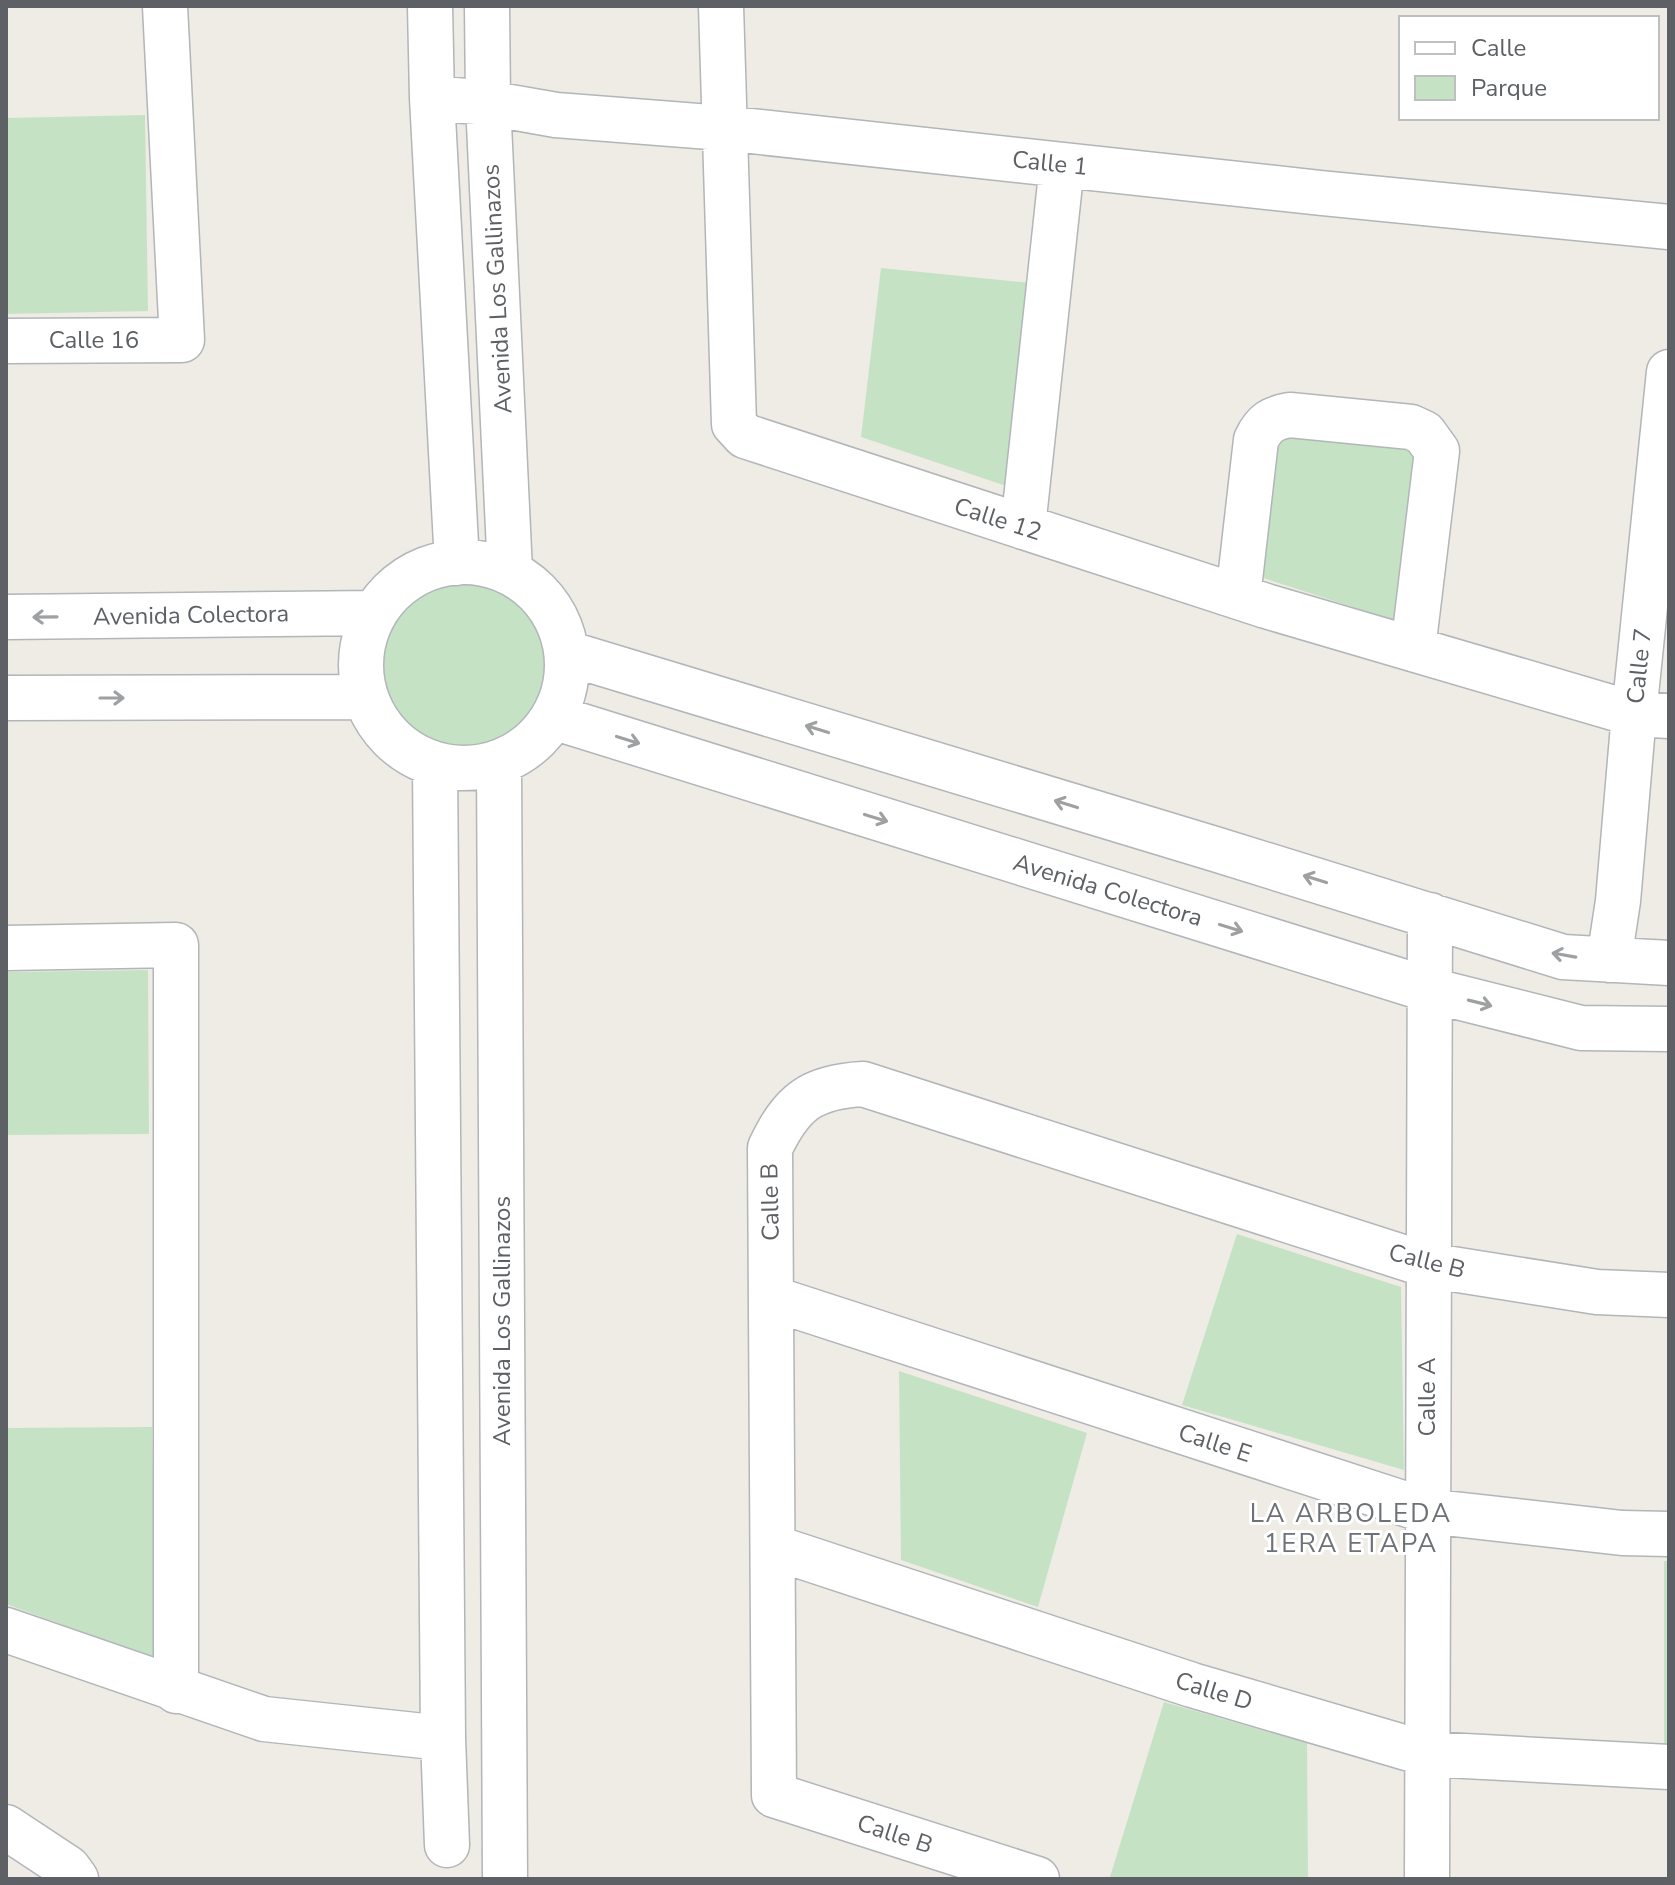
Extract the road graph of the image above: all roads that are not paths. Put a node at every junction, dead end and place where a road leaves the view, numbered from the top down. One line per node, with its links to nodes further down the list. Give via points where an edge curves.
1 (165, 6): 10 (street, Calle 16, via 182,340)
2 (430, 6): 5 (street)
3 (487, 6): 6 (street, Avenida Los Gallinazos)
4 (721, 6): 7 (street, Calle 12)
5 (432, 98): 6 (street, Calle 1); 13 (street)
6 (488, 103): 7 (street, Calle 1, via 556,115); 14 (street, Avenida Los Gallinazos)
7 (723, 128): 8 (street, Calle 1); 12 (street, Calle 12, via 734,424 745,436)
8 (1062, 165): 9 (street, Calle 1); 12 (street)
9 (1669, 227)
10 (6, 341)
11 (1669, 372): 22 (street, Calle 7)
12 (1023, 527): 15 (street, Calle 12)
13 (457, 563): 14 (street, via 477,562); 16 (street, via 410,576)
14 (510, 572): 19 (street, via 538,592 557,620)
15 (1238, 597): 18 (street, Calle 12); 18 (street, via 1256,440 1262,427 1272,418 1290,415 1411,427 1424,433 1437,451)
16 (375, 613): 17 (street, Avenida Colectora, one-way to 17); 20 (street, via 361,663)
17 (6, 617)
18 (1413, 649): 22 (street, Calle 12)
19 (567, 653): 23 (street, via 565,687); 26 (street, one-way to 19)
20 (365, 697): 21 (street, one-way to 20); 25 (street, via 381,728 406,751)
21 (6, 698)
22 (1651, 715): 28 (street, Calle 7)
23 (553, 717): 24 (street, via 530,745); 30 (street, Avenida Colectora, one-way to 30)
24 (499, 763): 25 (street, via 467,769); 46 (street, Avenida Los Gallinazos)
25 (435, 765): 40 (street)
26 (1430, 915): 28 (street, one-way to 26, via 1563,957); 30 (street, Calle A)
27 (6, 948): 39 (street, via 176,945)
28 (1609, 960): 29 (street)
29 (1669, 963)
30 (1430, 990): 31 (street, Avenida Colectora, one-way to 31, via 1581,1028); 32 (street, Calle A)
31 (1669, 1029)
32 (1427, 1265): 33 (street, Calle B, via 1597,1292); 34 (street, Calle B, via 863,1084 834,1086 805,1099 783,1120 770,1148); 35 (street, Calle A)
33 (1669, 1295)
34 (771, 1298): 35 (street, Calle E); 37 (street, Calle B)
35 (1427, 1511): 36 (street, Calle E); 41 (street, Calle A)
36 (1669, 1534)
37 (773, 1547): 41 (street, Calle D, via 1192,1685); 47 (street, Calle B, via 774,1795)
38 (6, 1630): 39 (street)
39 (176, 1691): 40 (street, via 264,1719)
40 (443, 1738): 44 (street)
41 (1427, 1754): 42 (street, Calle D); 48 (street, Calle A)
42 (1669, 1767)
43 (6, 1827): 45 (street, via 68,1868)
44 (447, 1845)
45 (76, 1879)
46 (505, 1879)
47 (1037, 1879)
48 (1427, 1879)

